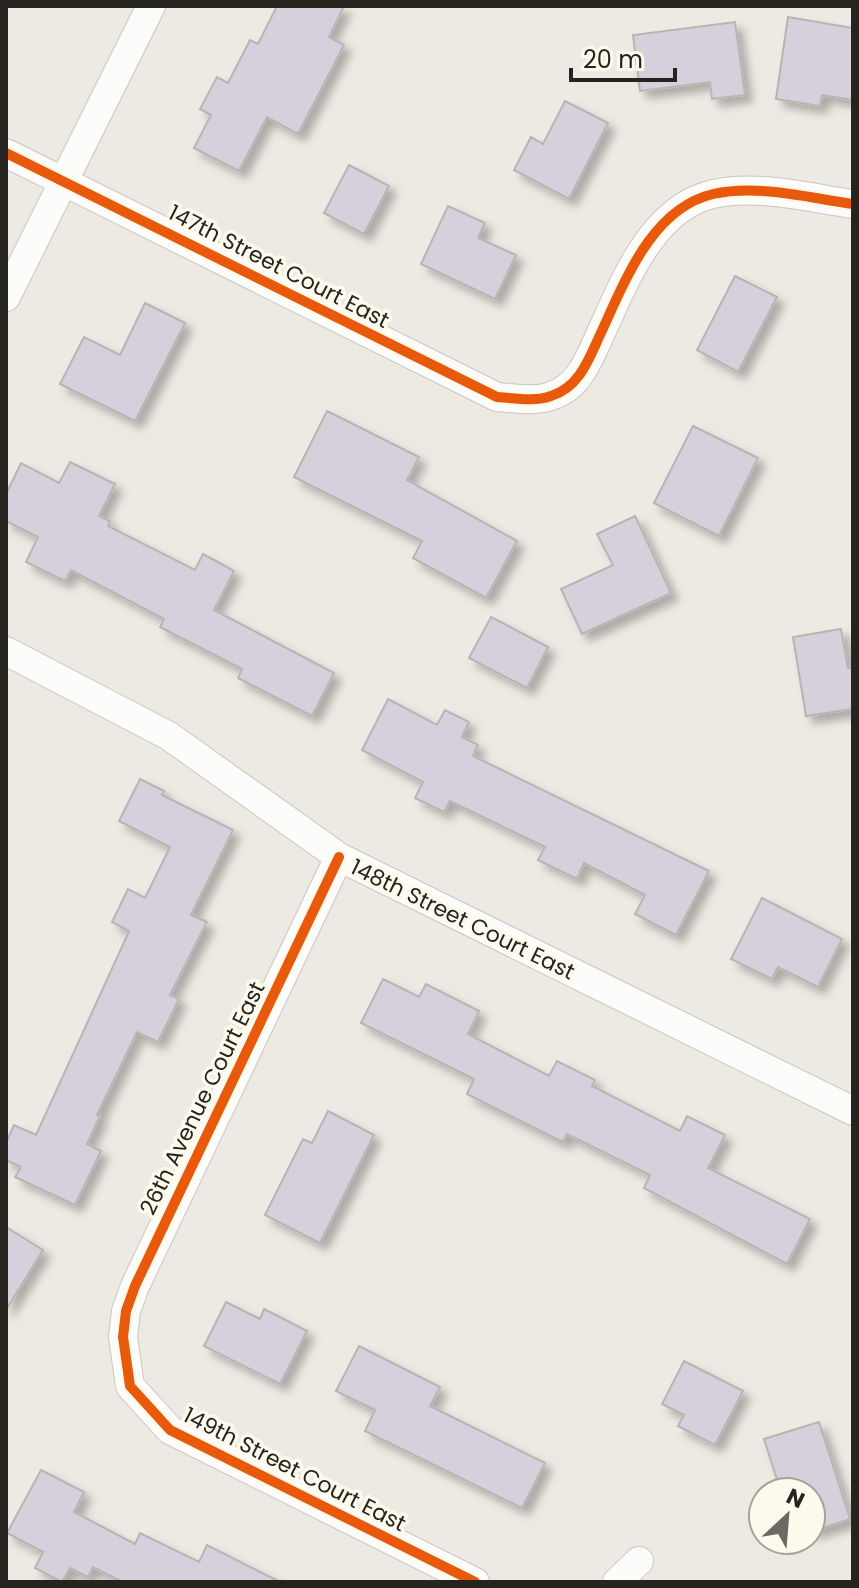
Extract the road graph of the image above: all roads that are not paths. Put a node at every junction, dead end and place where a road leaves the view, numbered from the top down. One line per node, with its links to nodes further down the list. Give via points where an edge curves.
1 (151, 6): 3 (street)
2 (6, 153): 3 (street, 147th Street Court East)
3 (64, 181): 4 (street, 147th Street Court East, via 497,397 539,399 568,387 583,372 647,243 691,202 755,191); 5 (street)
4 (853, 204)
5 (6, 297)
6 (6, 651): 7 (street, 148th Street Court East, via 169,736)
7 (339, 857): 8 (street, 148th Street Court East); 9 (street, 26th Avenue Court East, via 135,1286 123,1337)
8 (853, 1111)
9 (127, 1362): 11 (street, 149th Street Court East, via 130,1386 170,1430)
10 (639, 1561): 12 (street)
11 (475, 1582)
12 (617, 1582)

